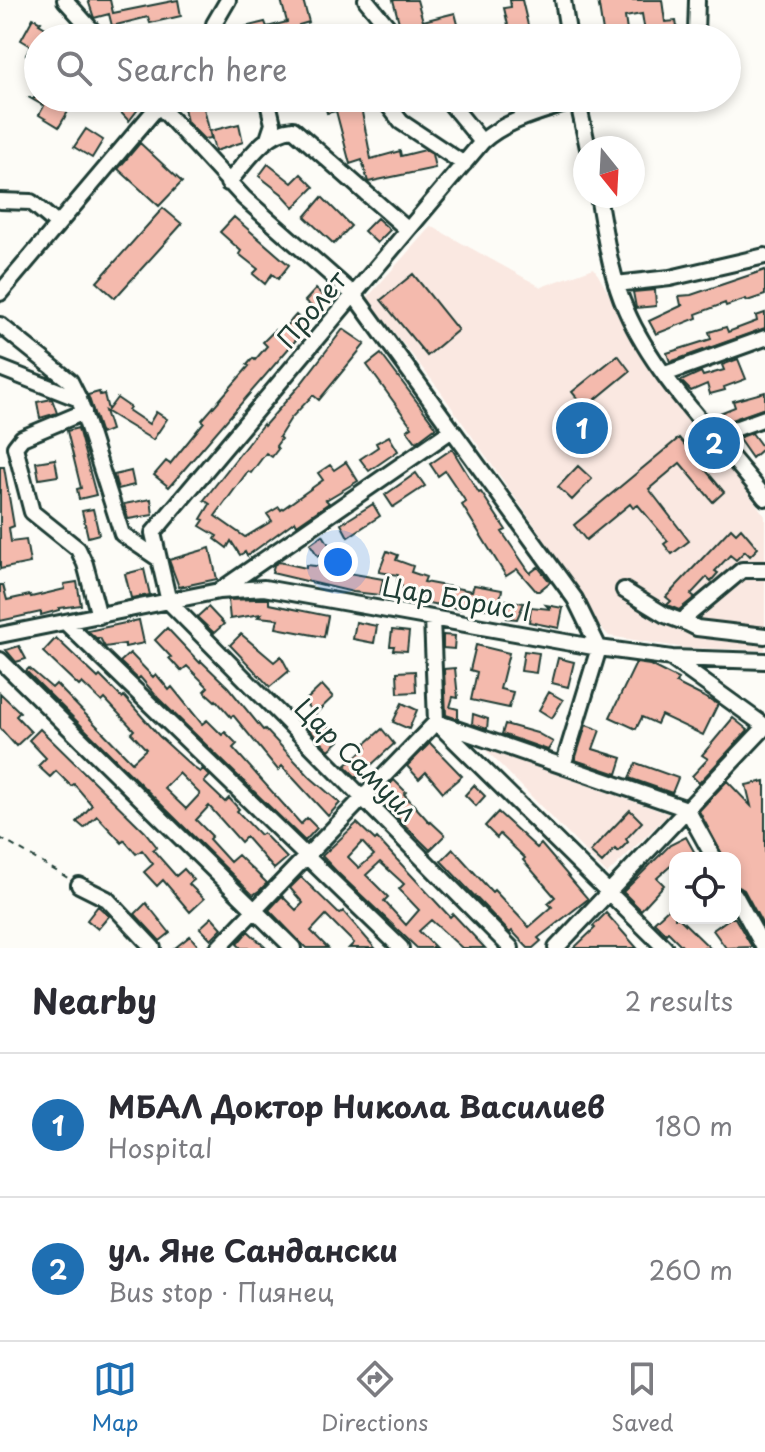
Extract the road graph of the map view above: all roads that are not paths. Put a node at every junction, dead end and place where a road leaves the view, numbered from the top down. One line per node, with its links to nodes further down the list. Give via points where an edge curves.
1 (65, 0): 6 (street)
2 (228, 0): 7 (street)
3 (366, 0): 8 (street)
4 (563, 0): 9 (street)
5 (697, 0): 10 (street)
6 (86, 24)
7 (214, 24)
8 (386, 24)
9 (567, 24)
10 (696, 24)
11 (148, 112): 25 (street)
12 (165, 112): 22 (street)
13 (270, 112): 19 (street)
14 (394, 112): 21 (street)
15 (457, 112): 20 (street)
16 (542, 112): 20 (street, Пролет, via 505,126)
17 (580, 112): 18 (street)
18 (585, 136)
19 (268, 139): 22 (street); 26 (street, via 293,129)
20 (482, 142): 21 (street, Пролет)
21 (464, 164): 26 (street, Пролет)
22 (228, 183): 30 (street)
23 (0, 201): 25 (street, via 31,202)
24 (600, 208): 28 (street)
25 (57, 224): 29 (street)
26 (408, 230): 30 (street, Пролет)
27 (765, 256): 28 (street, via 670,278)
28 (616, 284): 34 (street, via 638,334)
29 (0, 293)
30 (354, 295): 37 (street); 40 (street, Пролет, via 153,533)
31 (0, 325): 35 (street, via 70,381)
32 (765, 338): 34 (street)
33 (0, 368): 35 (street)
34 (665, 374): 38 (street)
35 (82, 406): 40 (street, via 122,534); 45 (street, via 22,438 15,447 32,512 78,549)
36 (765, 418): 38 (street)
37 (452, 430): 43 (street); 51 (street, via 575,599)
38 (715, 436): 39 (street)
39 (765, 497)
40 (159, 559): 44 (street, Пролет)
41 (765, 570): 48 (street, via 742,570 690,611)
42 (624, 590): 48 (street)
43 (219, 591): 44 (street, Цар Борис I); 46 (street, Цар Борис I, via 264,588)
44 (169, 602): 45 (street, Цар Борис I); 58 (street, Цар Самуил)
45 (99, 616): 47 (street, Цар Борис I)
46 (432, 618): 51 (street, Цар Борис I); 55 (street)
47 (66, 623): 49 (street, Цар Борис I); 61 (street)
48 (689, 624): 50 (street)
49 (0, 635)
50 (765, 636)
51 (599, 648): 52 (street, Цар Борис I); 57 (street)
52 (672, 658): 54 (street, Цар Борис I); 56 (street)
53 (0, 660): 65 (street)
54 (765, 661)
55 (436, 722): 57 (street); 58 (street); 63 (street)
56 (765, 726): 59 (street)
57 (563, 766): 59 (street)
58 (362, 799): 61 (street); 70 (street, Цар Самуил)
59 (687, 809): 60 (street); 63 (street)
60 (711, 852)
61 (308, 857): 65 (street); 69 (street)
62 (79, 885): 66 (street, via 107,899)
63 (609, 892): 71 (street); 72 (street)
64 (741, 906): 73 (street)
65 (254, 911): 67 (street); 68 (street)
66 (153, 948)
67 (218, 948)
68 (293, 948)
69 (401, 948)
70 (511, 948)
71 (556, 948)
72 (665, 948)
73 (764, 948)

